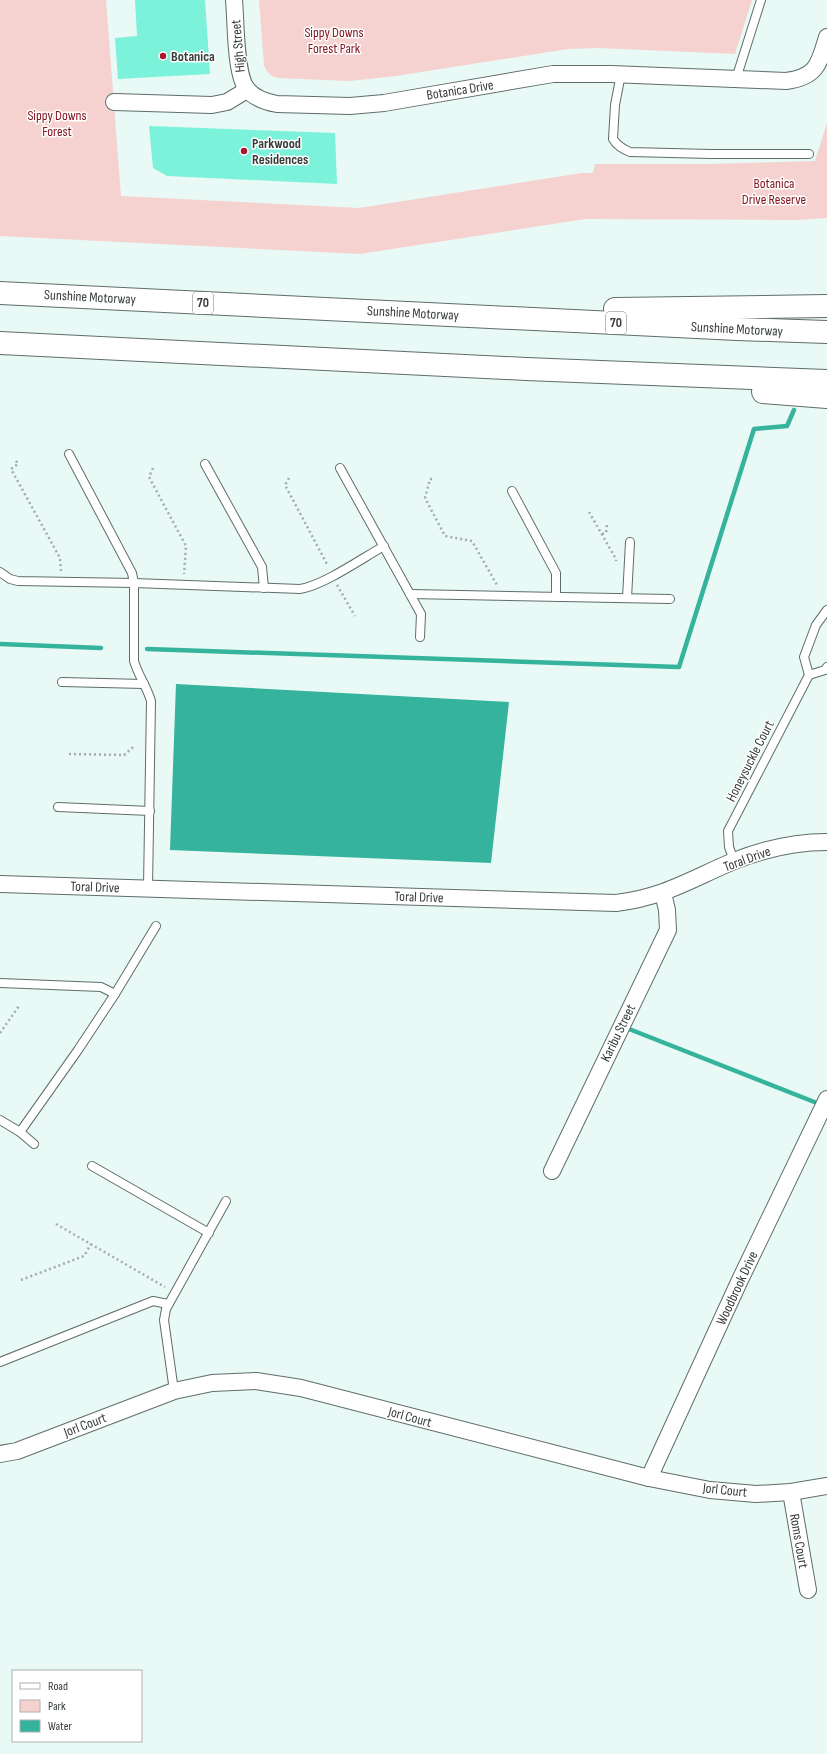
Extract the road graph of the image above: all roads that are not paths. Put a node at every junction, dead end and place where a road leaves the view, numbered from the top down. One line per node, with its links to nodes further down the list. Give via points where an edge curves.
1 (234, 0): 6 (street, High Street, via 240,76)
2 (761, 0): 5 (lane)
3 (827, 37): 5 (street, Botanica Drive, via 822,55 812,73 797,80)
4 (620, 74): 5 (street, Botanica Drive); 6 (street, Botanica Drive, via 553,74 384,103 350,106 277,104 260,99); 8 (lane, via 613,140 630,152)
5 (736, 80)
6 (247, 90): 7 (street, via 227,102 212,106)
7 (114, 102)
8 (809, 154)
9 (0, 292): 11 (highway, Sunshine Motorway / 70)
10 (827, 306): 11 (highway)
11 (406, 312): 12 (highway, Sunshine Motorway / 70)
12 (827, 332)
13 (0, 343): 14 (highway)
14 (526, 369): 15 (highway); 16 (highway)
15 (827, 381)
16 (827, 397)
17 (69, 454): 24 (lane, via 127,562)
18 (205, 464): 25 (lane, via 262,567)
19 (340, 468): 22 (lane)
20 (512, 491): 27 (lane, via 556,573)
21 (630, 542): 28 (lane)
22 (384, 546): 25 (lane, via 309,588); 26 (lane)
23 (0, 572): 24 (lane, via 18,581)
24 (134, 583): 25 (lane); 35 (lane, via 134,661)
25 (264, 588)
26 (410, 594): 27 (lane); 31 (lane, via 421,614)
27 (556, 597): 28 (lane)
28 (627, 598): 29 (lane)
29 (670, 599)
30 (827, 610): 33 (lane, via 816,625 804,657)
31 (420, 637)
32 (827, 667): 33 (lane, via 826,670)
33 (808, 675): 39 (lane, Honeysuckle Court, via 728,831 729,847)
34 (62, 682): 35 (lane)
35 (144, 684): 37 (lane, via 151,702)
36 (58, 807): 37 (lane)
37 (150, 811): 41 (lane)
38 (827, 842): 39 (street, Toral Drive, via 790,845)
39 (734, 861): 42 (street, Toral Drive)
40 (0, 884): 41 (street, Toral Drive)
41 (148, 888): 42 (street, Toral Drive, via 616,903)
42 (663, 893): 51 (street, Karibu Street, via 669,923 666,936)
43 (156, 926): 45 (lane)
44 (0, 983): 45 (lane, via 101,987)
45 (115, 994): 48 (lane)
46 (827, 1099): 58 (street, Woodbrook Drive)
47 (0, 1120): 48 (lane)
48 (20, 1132): 49 (lane)
49 (34, 1144)
50 (92, 1166): 53 (lane)
51 (552, 1171)
52 (226, 1201): 53 (lane)
53 (209, 1233): 54 (lane)
54 (168, 1304): 55 (lane, via 153,1301); 56 (lane, via 164,1320)
55 (0, 1362)
56 (174, 1391): 57 (street, Jorl Court, via 17,1451); 58 (street, Jorl Court, via 212,1382 256,1381 301,1388)
57 (0, 1454)
58 (649, 1478): 60 (street, Jorl Court, via 710,1490 756,1494)
59 (827, 1486): 60 (street, Jorl Court)
60 (791, 1492): 61 (street, Roms Court)
61 (808, 1590)

